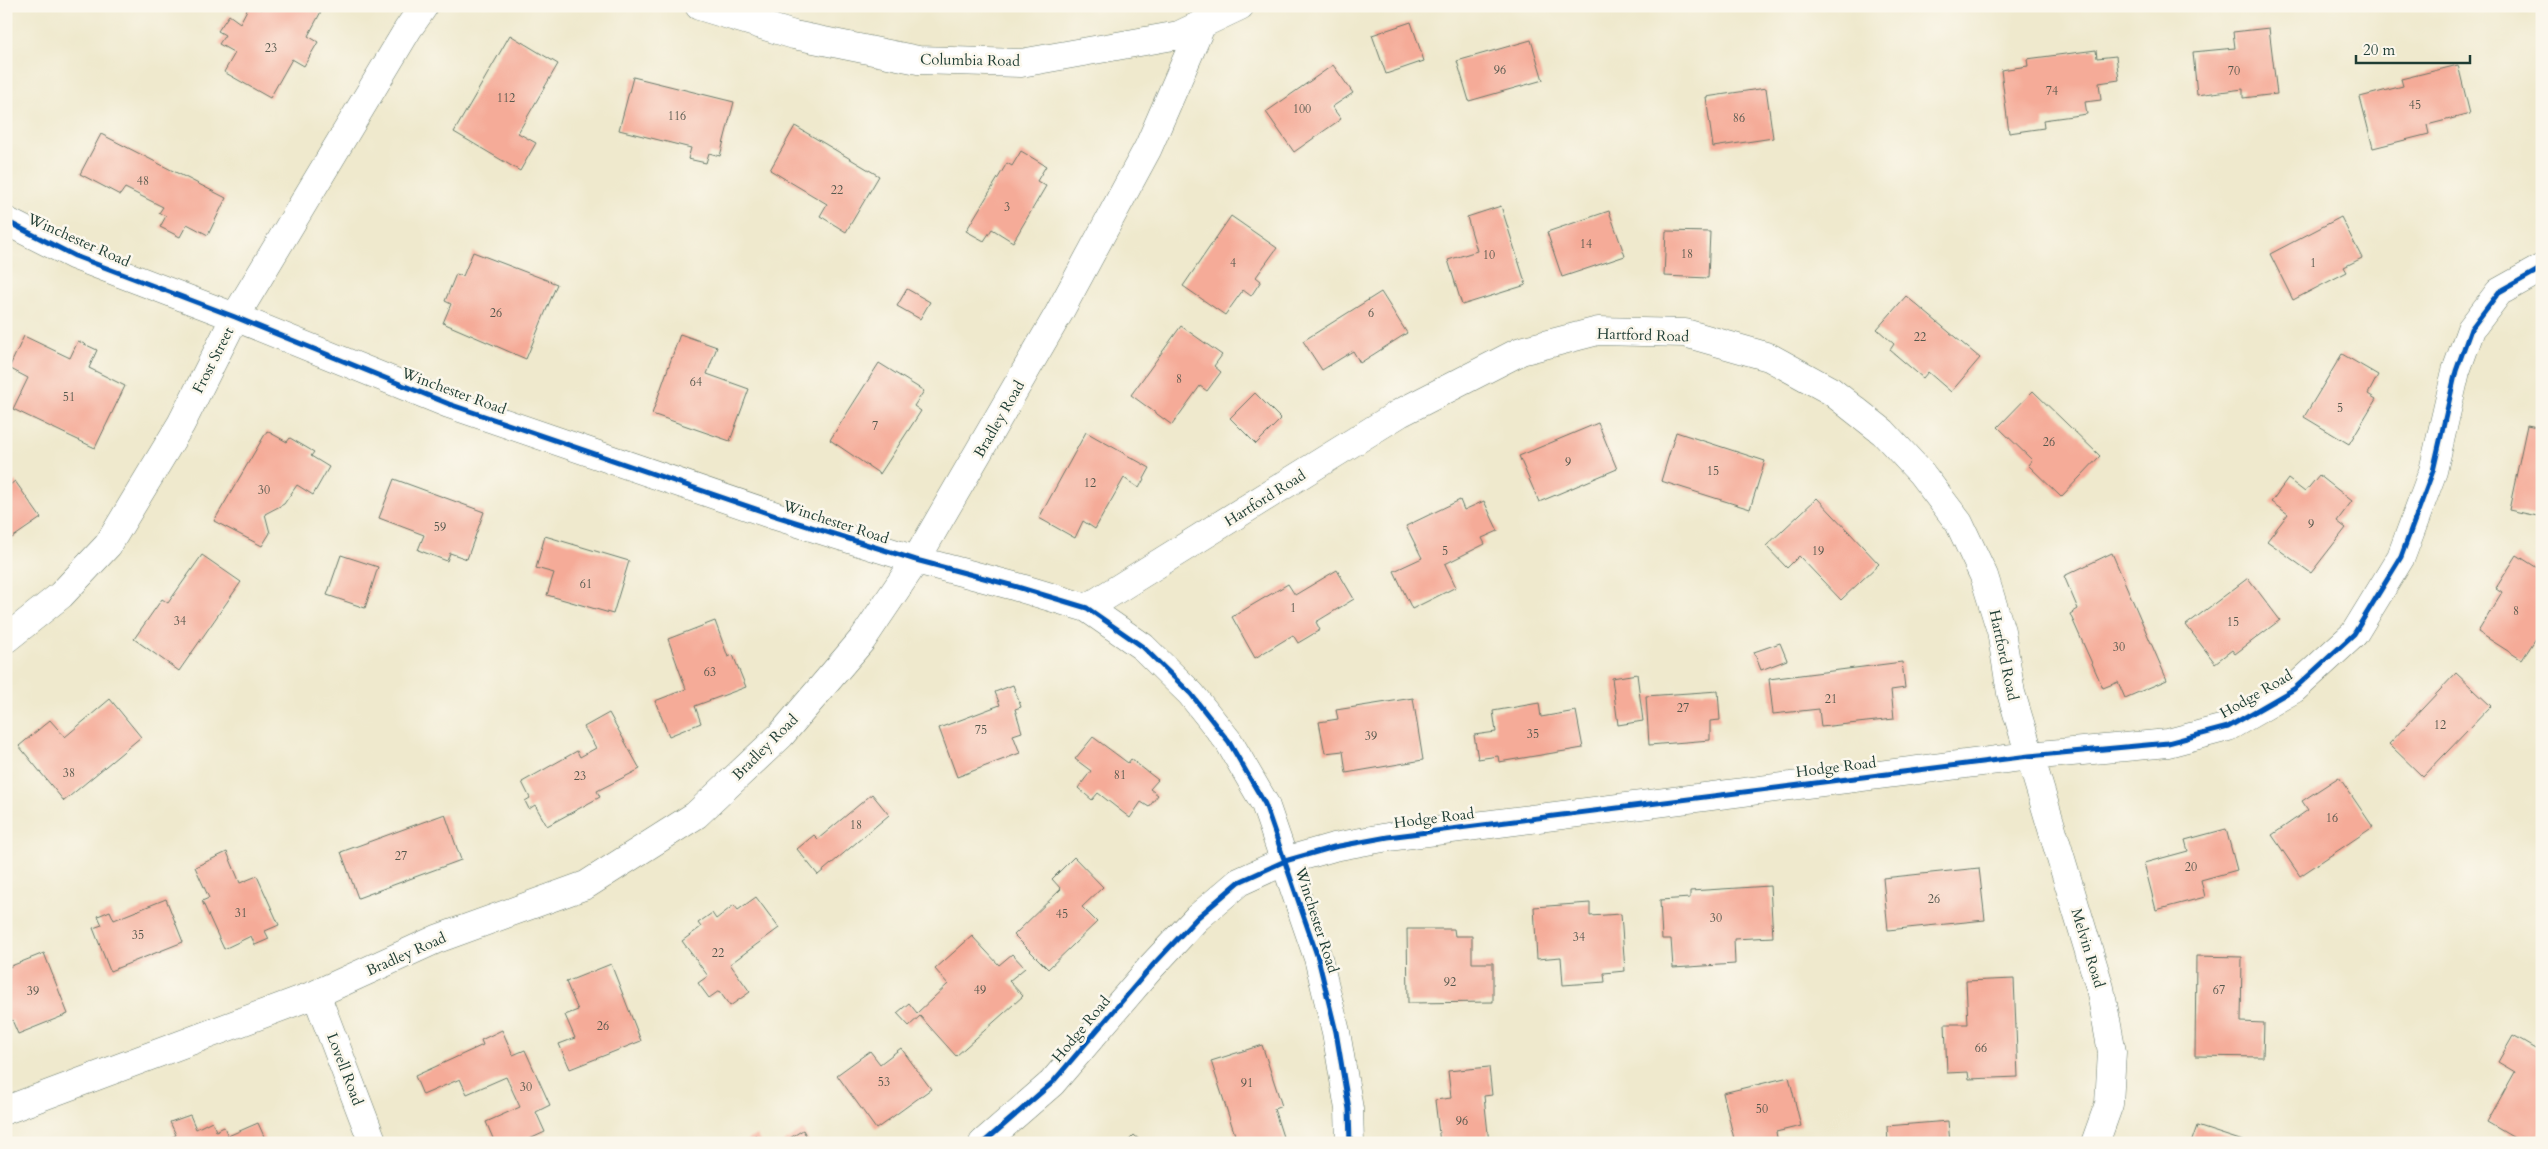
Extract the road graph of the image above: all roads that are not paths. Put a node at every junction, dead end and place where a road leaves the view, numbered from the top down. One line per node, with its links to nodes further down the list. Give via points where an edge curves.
1 (424, 6): 7 (street, Frost Street)
2 (699, 6): 4 (street, Columbia Road, via 794,35 918,60 1021,62 1179,35)
3 (1240, 6): 4 (street, Columbia Road)
4 (1202, 24): 8 (street, Bradley Road, via 1148,148 1059,313)
5 (6, 221): 7 (street, Winchester Road, via 75,256)
6 (2542, 268): 11 (street, Hodge Road, via 2499,292 2471,329 2456,371 2433,471 2401,557 2354,634 2294,689 2228,727 2168,743)
7 (235, 318): 8 (street, Winchester Road, via 449,404 776,516); 10 (street, Frost Street, via 181,424 108,545 61,595)
8 (916, 560): 9 (street, Winchester Road); 13 (street, Bradley Road, via 862,640 780,735 696,815 586,885 437,939)
9 (1087, 608): 11 (street, Hartford Road, via 1400,413 1521,351 1598,331 1685,333 1769,356 1831,391 1883,432 1920,473 1958,522 1984,576 2001,632 2011,693); 12 (street, Winchester Road, via 1143,647 1191,694 1229,742 1265,804)
10 (6, 639)
11 (2029, 756): 12 (street, Hodge Road, via 1388,837 1334,847); 18 (street, Melvin Road, via 2100,988 2112,1052 2109,1104)
12 (1285, 861): 16 (street, Hodge Road, via 1239,882 1197,918 1052,1083); 17 (street, Winchester Road, via 1318,958 1334,1023 1348,1109)
13 (316, 994): 14 (street, Bradley Road); 15 (street, Lovell Road)
14 (6, 1110)
15 (373, 1143)
16 (983, 1143)
17 (1350, 1143)
18 (2095, 1143)

